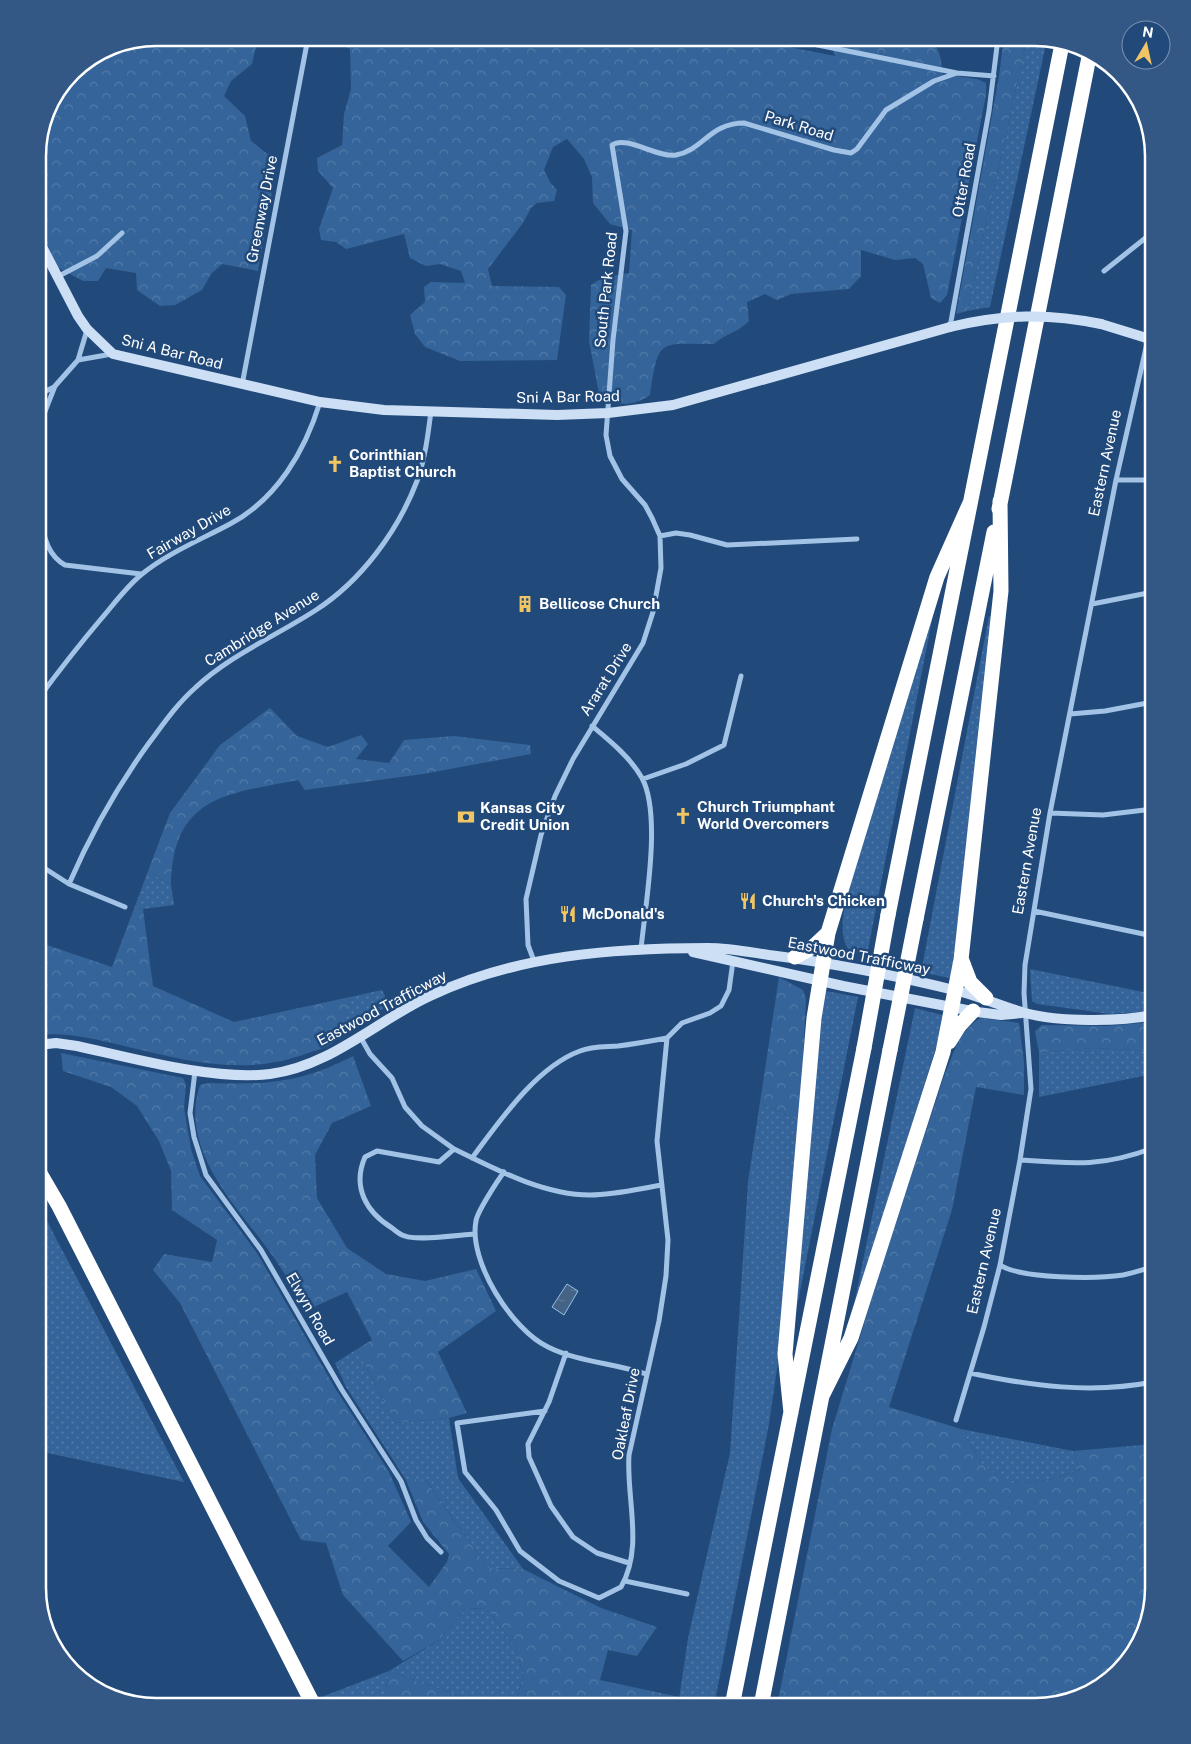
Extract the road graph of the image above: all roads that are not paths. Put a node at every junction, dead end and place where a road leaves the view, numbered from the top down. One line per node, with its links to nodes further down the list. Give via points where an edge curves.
1 (306, 46): 20 (street, Greenway Drive)
2 (822, 46): 6 (street)
3 (997, 46): 7 (street, Otter Road)
4 (1061, 49): 30 (highway)
5 (1088, 60): 29 (highway)
6 (957, 73): 7 (street); 8 (street, Park Road, via 934,81 886,110 851,153 744,123 722,126 676,155)
7 (994, 76): 14 (street, Otter Road)
8 (615, 143): 26 (street, South Park Road, via 612,149 626,231)
9 (122, 233): 13 (street, via 97,256)
10 (1145, 239): 12 (street)
11 (46, 256): 13 (main road, Sni A Bar Road)
12 (1104, 271)
13 (56, 277): 15 (main road, Sni A Bar Road)
14 (950, 327): 16 (main road, Sni A Bar Road, bridge, via 1015,315 1079,320); 26 (main road, Sni A Bar Road, via 700,399)
15 (87, 330): 17 (main road, Sni A Bar Road); 18 (street)
16 (1145, 337)
17 (113, 354): 18 (street); 20 (main road, Sni A Bar Road)
18 (78, 360): 21 (street)
19 (1145, 363): 27 (street, Eastern Avenue)
20 (242, 385): 23 (main road, Sni A Bar Road)
21 (55, 386): 22 (street); 24 (street)
22 (46, 391)
23 (320, 402): 25 (main road, Sni A Bar Road, via 384,410); 34 (street, Fairway Drive, via 300,453 265,498 233,523 168,556)
24 (46, 409)
25 (432, 410): 26 (main road, Sni A Bar Road, via 557,415); 46 (street, Cambridge Avenue, via 417,481 401,516 382,545 357,576 330,600 222,666 176,706 120,784 85,847)
26 (608, 413): 31 (street, Ararat Drive, via 606,435 610,456 622,479 645,505)
27 (1116, 480): 28 (street); 36 (street, Eastern Avenue)
28 (1145, 480)
29 (1000, 501): 55 (highway, via 1001,591); 84 (highway, bridge)
30 (970, 503): 49 (highway, via 937,577); 86 (highway, bridge)
31 (660, 536): 32 (street, via 676,533 727,545); 41 (street, Ararat Drive, via 661,568 643,643)
32 (856, 539)
33 (46, 540): 34 (street, via 49,551 65,565)
34 (141, 574): 38 (street, Fairway Drive, via 122,593)
35 (1145, 594): 36 (street)
36 (1092, 604): 40 (street, Eastern Avenue)
37 (741, 676): 42 (street, via 724,746 686,764)
38 (46, 689)
39 (1145, 704): 40 (street)
40 (1070, 714): 44 (street, Eastern Avenue)
41 (592, 726): 42 (street, via 619,750); 56 (street, Ararat Drive, via 555,796 530,877 526,922 528,945)
42 (642, 779): 51 (street, via 651,823 651,847)
43 (1145, 810): 44 (street, via 1103,815)
44 (1050, 813): 48 (street, Eastern Avenue)
45 (46, 869): 46 (street)
46 (69, 884): 47 (street)
47 (125, 907)
48 (1034, 911): 50 (street); 63 (street, Eastern Avenue, via 1024,965)
49 (828, 933): 53 (highway); 57 (highway)
50 (1145, 934)
51 (641, 949): 52 (main road, Eastwood Trafficway); 56 (main road, Eastwood Trafficway)
52 (683, 949): 53 (main road, Eastwood Trafficway, via 710,948); 54 (main road, Eastwood Trafficway)
53 (795, 957): 57 (main road, Eastwood Trafficway)
54 (733, 960): 58 (main road, Eastwood Trafficway); 66 (street, via 729,990 721,1006 682,1023)
55 (962, 960): 59 (highway); 60 (highway, via 970,982)
56 (534, 961): 65 (main road, Eastwood Trafficway, via 484,974 434,994)
57 (824, 962): 58 (highway); 59 (main road, Eastwood Trafficway)
58 (820, 980): 61 (main road, Eastwood Trafficway); 86 (highway, via 785,1354)
59 (956, 991): 60 (main road, Eastwood Trafficway); 61 (highway)
60 (986, 998): 63 (main road, Eastwood Trafficway)
61 (952, 1007): 62 (main road, Eastwood Trafficway); 68 (highway)
62 (973, 1011): 63 (main road, Eastwood Trafficway, via 1001,1015); 68 (highway)
63 (1025, 1013): 64 (main road, Eastwood Trafficway, via 1058,1018); 73 (street, Eastern Avenue, via 1032,1089)
64 (1145, 1016)
65 (361, 1038): 69 (main road, Eastwood Trafficway, via 303,1065 269,1074 238,1075); 70 (street, via 370,1054 392,1078 405,1107 422,1126)
66 (667, 1038): 72 (street, via 581,1050 565,1057 514,1103); 76 (street, Oakleaf Drive, via 657,1134)
67 (46, 1044): 69 (main road, Eastwood Trafficway, via 76,1046)
68 (943, 1052): 84 (highway, via 851,1338)
69 (196, 1070): 88 (street, Elwyn Road, via 190,1113 206,1175 261,1250 342,1390 401,1481 416,1520)
70 (454, 1149): 72 (street); 77 (street, via 439,1162 377,1152 365,1157 360,1168 361,1192 374,1215 406,1237)
71 (1145, 1151): 73 (street, via 1082,1165)
72 (472, 1158): 74 (street)
73 (1020, 1160): 78 (street, Eastern Avenue)
74 (504, 1172): 76 (street, via 541,1187 575,1194 611,1194); 77 (street, via 480,1209)
75 (46, 1184): 92 (highway)
76 (662, 1185): 81 (street, Oakleaf Drive, via 668,1240 666,1276)
77 (474, 1234): 80 (street, via 490,1282 506,1308 530,1335 549,1348)
78 (1000, 1265): 79 (street, via 1011,1270 1054,1276 1124,1275); 82 (street, Eastern Avenue)
79 (1145, 1269)
80 (566, 1353): 81 (street); 85 (street)
81 (646, 1374): 89 (street, Oakleaf Drive, via 628,1474 633,1516)
82 (970, 1374): 83 (street, via 1066,1388); 87 (street, Eastern Avenue)
83 (1145, 1383)
84 (822, 1396): 94 (highway)
85 (545, 1411): 89 (street, via 528,1444 529,1457 551,1506 573,1537 597,1553); 90 (street, via 457,1423 465,1472 496,1510 520,1551 559,1582 599,1598 621,1587)
86 (791, 1413): 93 (highway)
87 (956, 1420)
88 (441, 1552)
89 (629, 1563): 90 (street, Oakleaf Drive)
90 (625, 1581): 91 (street)
91 (687, 1594)
92 (310, 1698)
93 (734, 1698)
94 (763, 1698)

